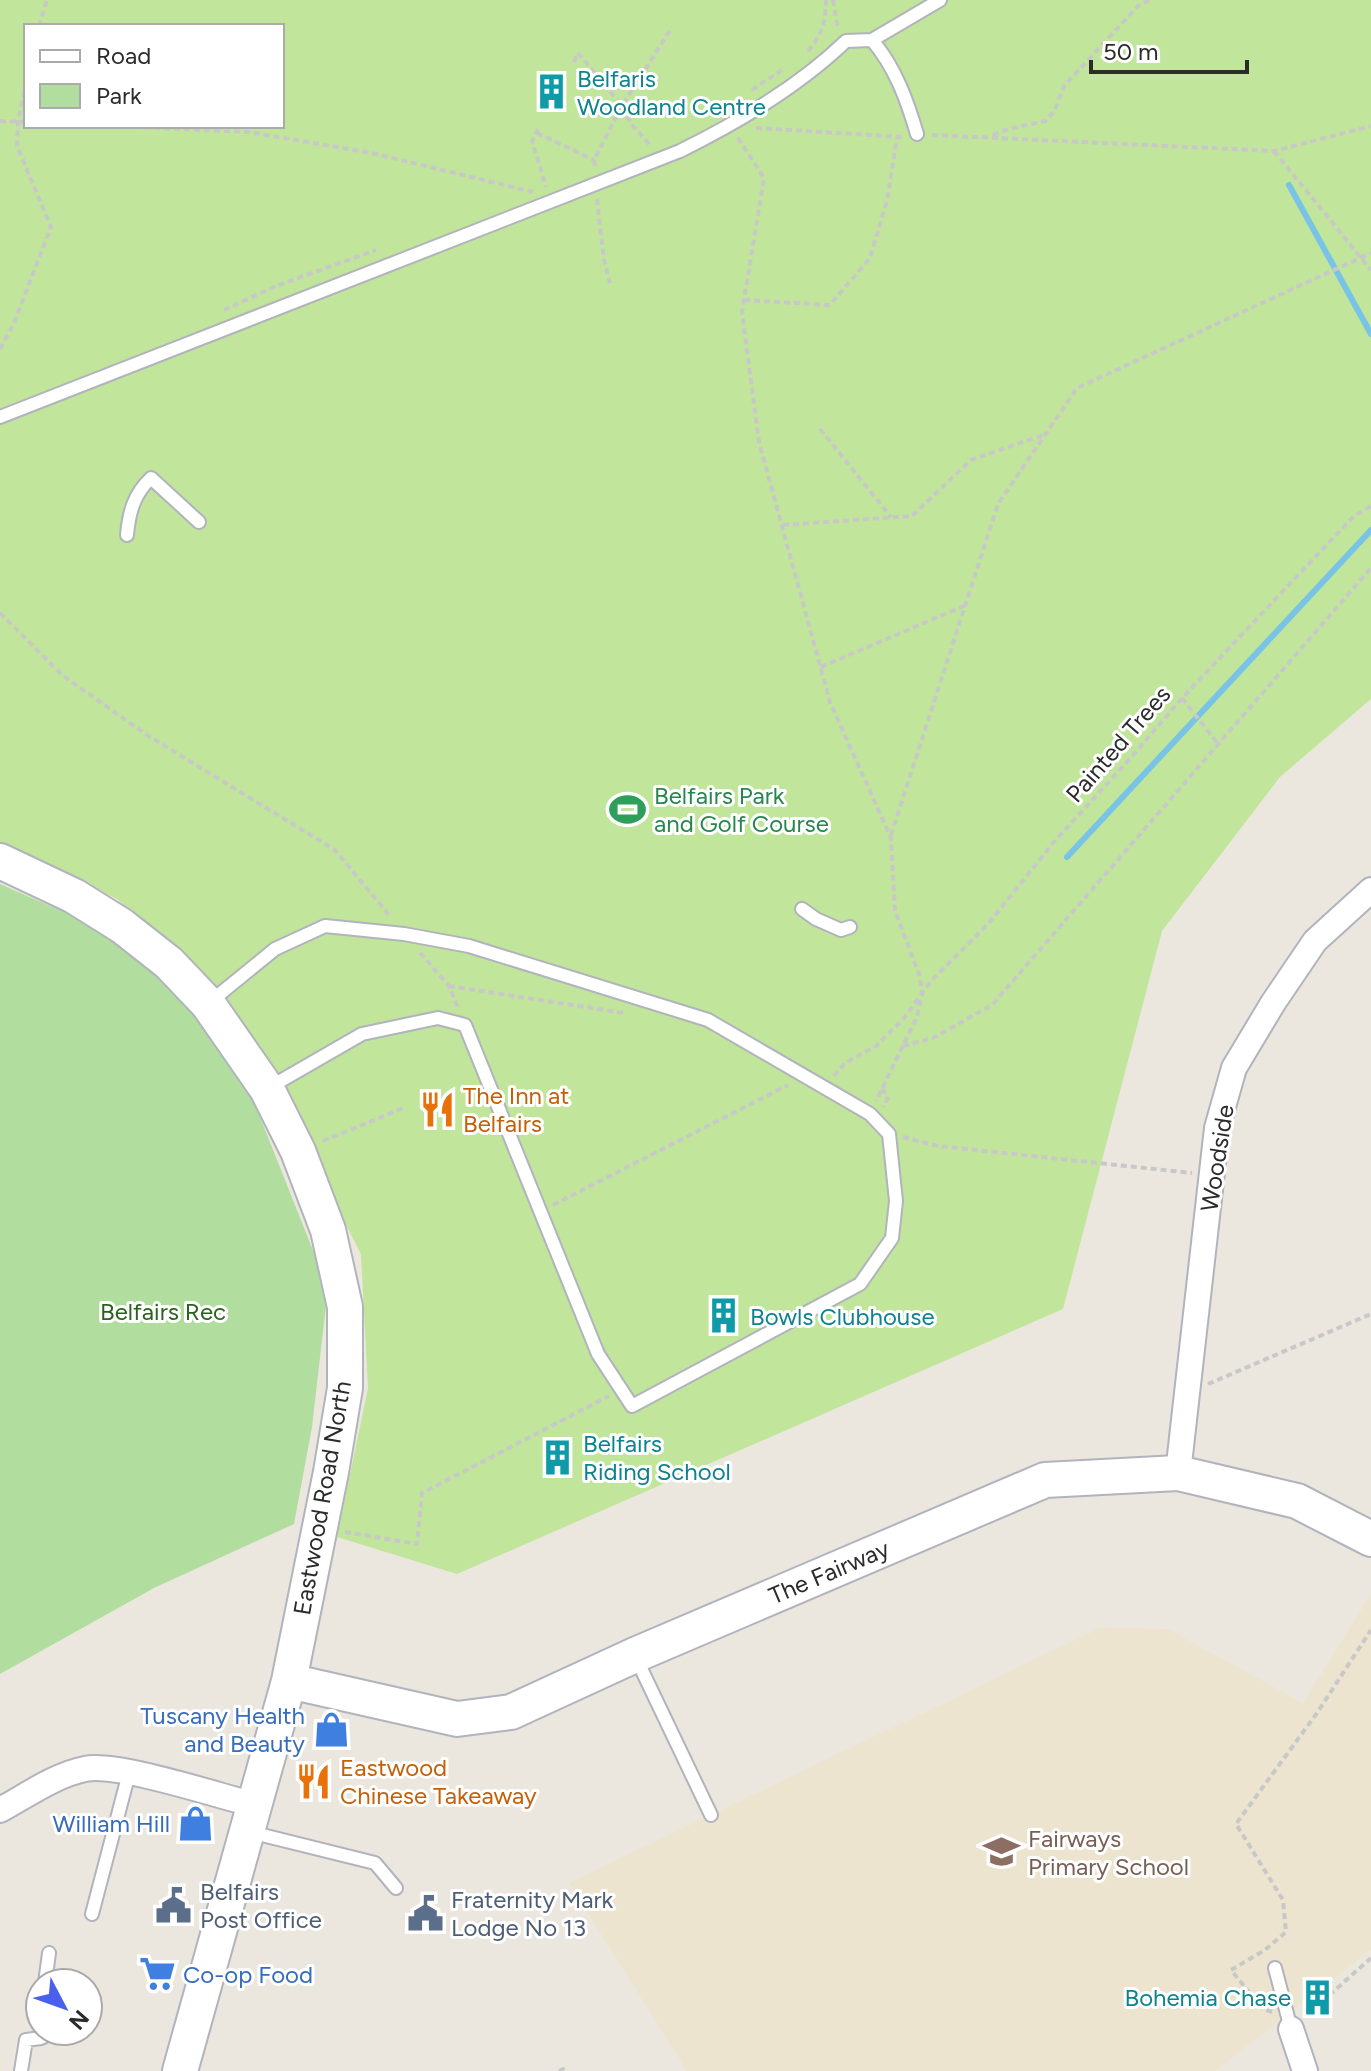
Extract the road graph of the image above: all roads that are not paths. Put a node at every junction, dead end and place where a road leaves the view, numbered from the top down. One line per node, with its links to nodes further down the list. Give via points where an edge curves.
1 (940, 0): 2 (lane)
2 (872, 40): 3 (lane, via 907,100); 4 (lane, via 846,41 730,127 680,151)
3 (917, 134)
4 (0, 417)
5 (199, 522): 6 (lane, via 151,478 133,502)
6 (127, 535)
7 (0, 861): 11 (street, Eastwood Road North, via 122,926 169,963)
8 (1371, 890): 13 (street, Woodside, via 1315,941 1234,1068 1217,1128)
9 (802, 909): 10 (lane, via 841,930)
10 (850, 927)
11 (208, 1004): 12 (street, Eastwood Road North); 12 (lane, via 275,949 325,926 469,946 708,1020 870,1114 889,1134 896,1201 892,1238 860,1284 632,1406 598,1354 465,1025 438,1018 362,1034)
12 (267, 1089): 16 (street, Eastwood Road North, via 328,1230 345,1307 345,1388)
13 (1178, 1473): 14 (street, The Fairway, via 1297,1501); 15 (street, The Fairway, via 1045,1480)
14 (1371, 1539)
15 (635, 1655): 16 (street, The Fairway, via 511,1712 457,1719); 19 (lane)
16 (289, 1681): 20 (street, Eastwood Road North)
17 (129, 1773): 18 (street, via 86,1769); 20 (street); 22 (lane)
18 (0, 1810)
19 (711, 1815)
20 (252, 1818): 21 (lane, via 375,1863); 28 (street, Eastwood Road North)
21 (396, 1888)
22 (92, 1914)
23 (49, 1953): 24 (lane)
24 (47, 1967)
25 (1275, 1968): 26 (lane)
26 (1287, 2023): 30 (street)
27 (25, 2047): 29 (lane)
28 (181, 2070)
29 (21, 2071)
30 (1305, 2071)

